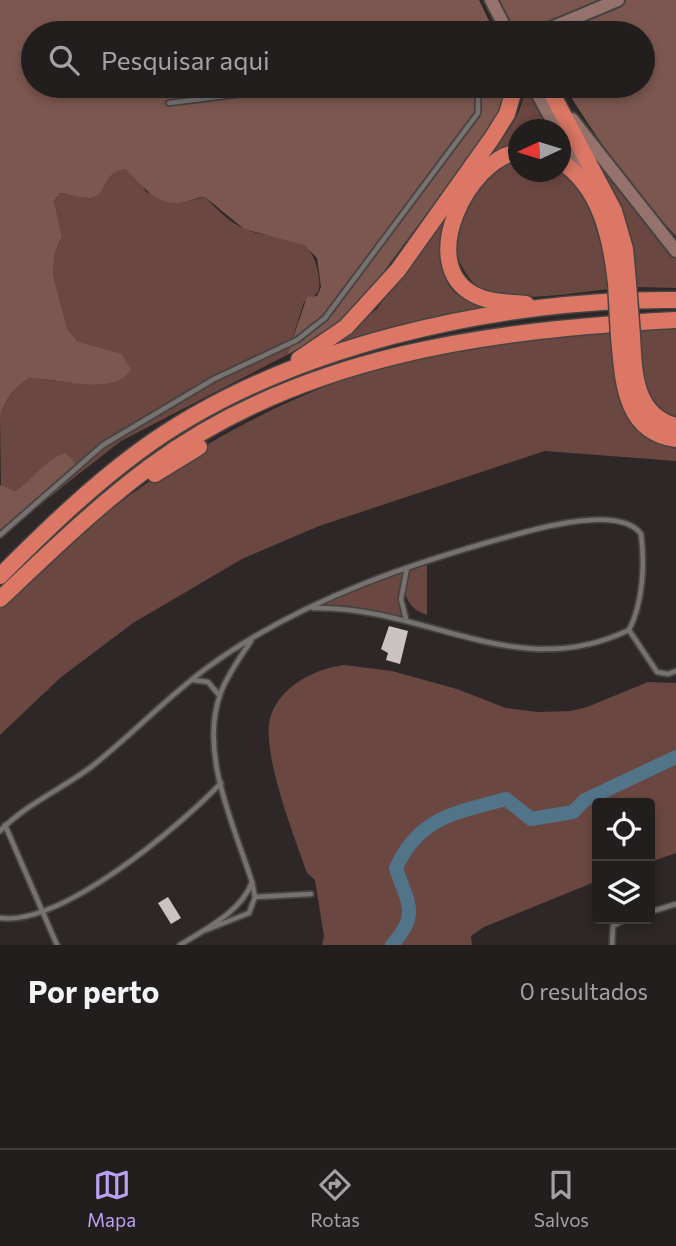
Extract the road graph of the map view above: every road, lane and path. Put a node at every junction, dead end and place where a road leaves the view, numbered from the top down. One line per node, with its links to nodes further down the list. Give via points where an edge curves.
1 (491, 0): 3 (street)
2 (618, 0): 4 (street)
3 (502, 21)
4 (568, 21)
5 (209, 98): 11 (lane)
6 (478, 98): 26 (lane, via 478,114 325,318 297,340 214,379 103,445)
7 (512, 98): 23 (highway, via 492,138 371,302 346,327)
8 (539, 98): 12 (street)
9 (554, 98): 18 (highway, via 614,211 625,249)
10 (557, 98): 17 (street)
11 (169, 103)
12 (550, 119)
13 (508, 156): 20 (highway, via 497,160 457,209 450,226 451,266 459,283 472,294 490,301)
14 (571, 156): 16 (street)
15 (571, 170): 16 (highway)
16 (585, 183): 18 (highway, via 607,230)
17 (676, 251)
18 (622, 282): 22 (highway, bridge)
19 (676, 300): 20 (highway)
20 (549, 306): 23 (highway, via 423,330)
21 (676, 322): 29 (highway, via 553,327 425,347 302,385 150,476 57,545)
22 (625, 336): 24 (highway, via 641,399 652,413); 25 (highway, via 625,391 633,412 654,433)
23 (276, 373): 28 (highway, via 193,416 139,451 76,500)
24 (676, 426)
25 (676, 439)
26 (0, 535)
27 (407, 568): 30 (lane, via 354,586); 31 (lane, via 401,599); 32 (lane, via 553,525 596,520 631,525 641,534 642,556 635,618)
28 (0, 576)
29 (0, 599)
30 (313, 608): 31 (lane, via 351,608); 33 (lane)
31 (406, 620): 32 (lane, via 529,651 582,648)
32 (629, 630): 34 (lane, via 657,672)
33 (252, 640): 35 (lane); 36 (lane)
34 (676, 671)
35 (192, 680): 36 (lane, via 208,682); 38 (lane, via 90,767)
36 (219, 695): 37 (lane, via 214,741)
37 (221, 782): 40 (lane); 45 (lane, via 154,844)
38 (5, 825): 39 (lane); 45 (lane)
39 (0, 831)
40 (252, 882): 42 (lane); 48 (lane, via 240,902)
41 (311, 894): 42 (lane)
42 (255, 897): 48 (lane, via 242,918)
43 (676, 904): 44 (lane)
44 (655, 910)
45 (43, 913): 46 (lane, via 14,920); 49 (lane)
46 (0, 918)
47 (617, 924): 51 (lane)
48 (202, 931): 50 (lane)
49 (57, 945)
50 (180, 945)
51 (612, 945)

